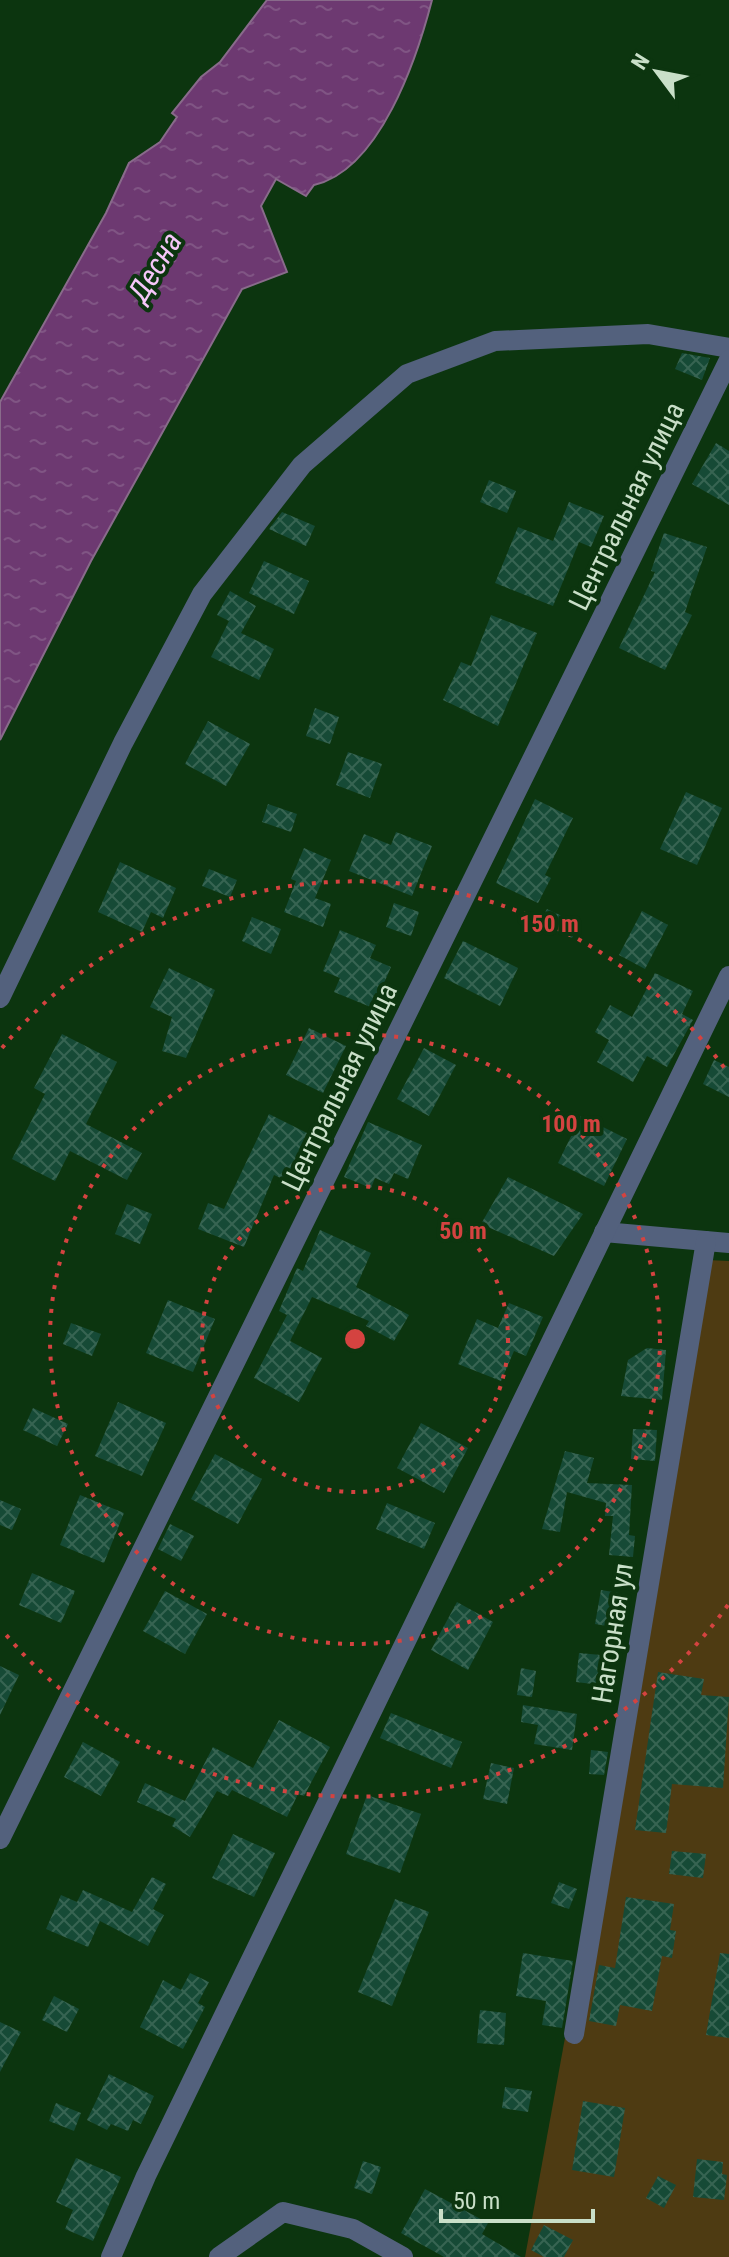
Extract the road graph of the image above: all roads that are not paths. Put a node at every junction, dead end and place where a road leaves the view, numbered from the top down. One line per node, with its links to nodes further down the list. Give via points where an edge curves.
1 (729, 348): 4 (street, via 648,334 495,341 407,374 302,465 202,594 123,743)
2 (729, 360): 8 (street, Центральная улица)
3 (729, 976): 5 (street)
4 (0, 998)
5 (604, 1232): 6 (street); 10 (street)
6 (706, 1241): 7 (street); 9 (street, Нагорная ул)
7 (729, 1243)
8 (0, 1839)
9 (574, 2034)
10 (111, 2257)
11 (219, 2257): 12 (street, via 283,2212 353,2229)
12 (403, 2257)

